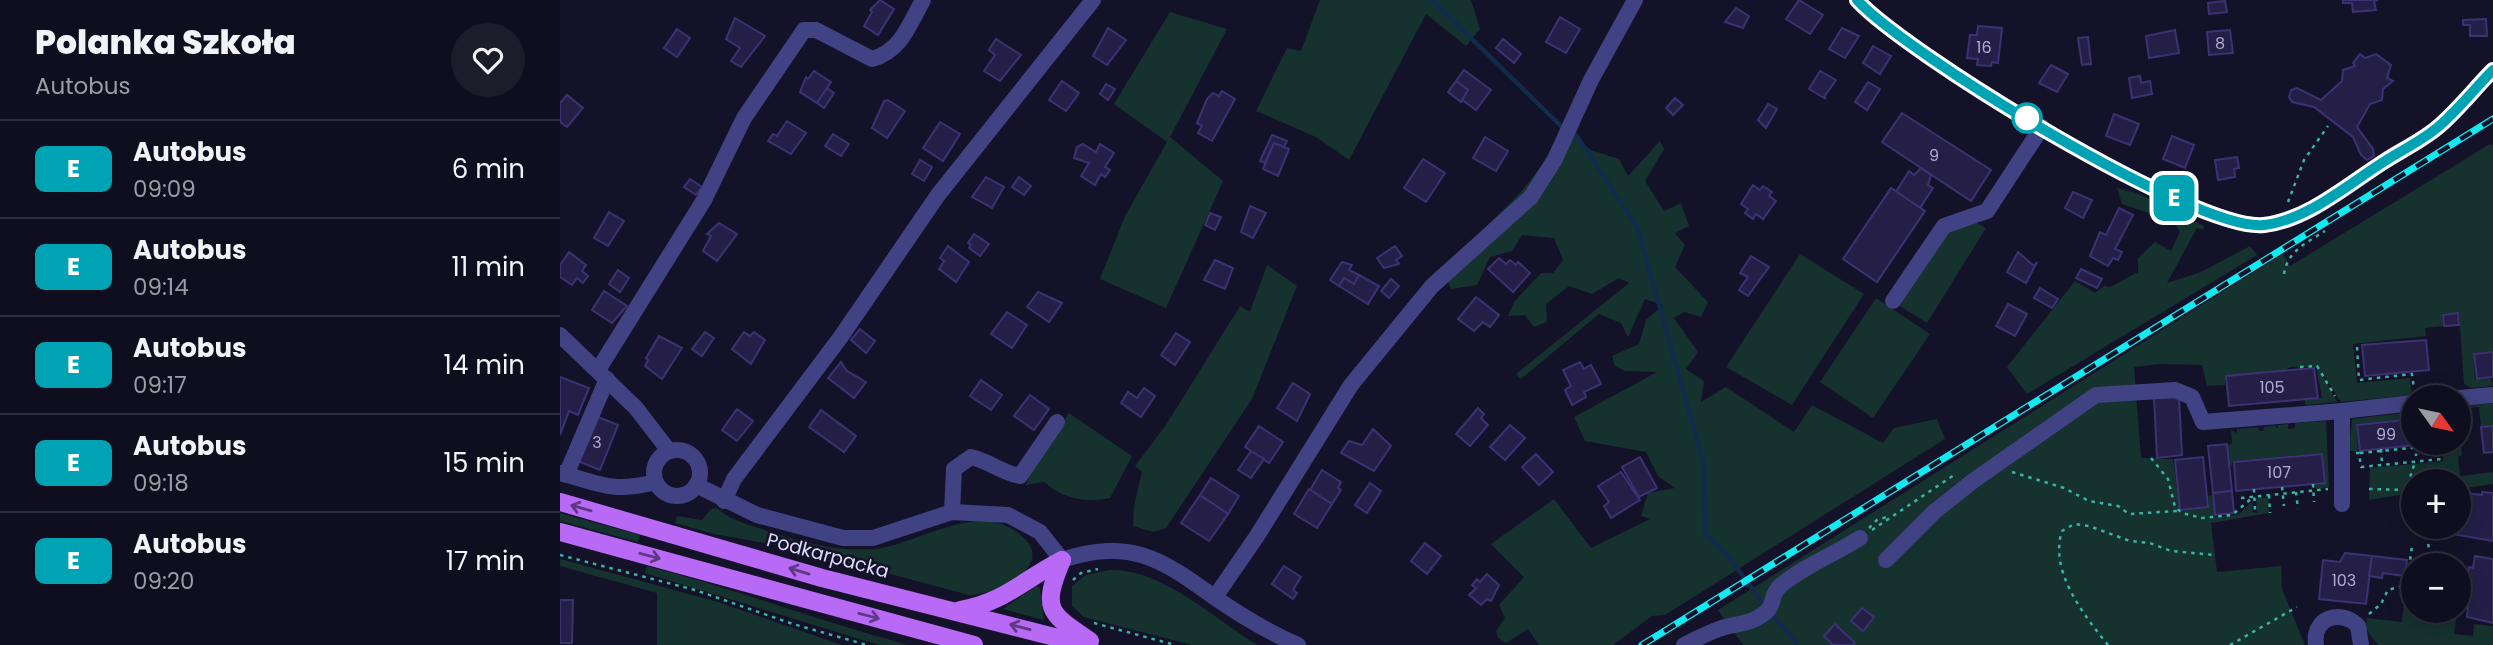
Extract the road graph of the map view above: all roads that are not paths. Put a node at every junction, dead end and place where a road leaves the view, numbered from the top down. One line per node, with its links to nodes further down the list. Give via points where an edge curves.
1 (923, 0): 9 (street, via 888,55 872,59 816,30 804,30 744,118 704,200)
2 (1093, 0): 19 (street, via 938,195 840,338 734,479)
3 (1635, 0): 27 (street, via 1531,197 1432,285 1351,385)
4 (1857, 0): 6 (street, via 1913,46)
5 (2493, 70): 6 (street, via 2438,128 2315,205 2287,220 2264,225 2245,225 2204,212)
6 (2042, 127): 7 (street, via 1987,211 1944,226)
7 (1893, 301)
8 (560, 335): 9 (street)
9 (602, 375): 15 (street, via 636,408); 16 (street)
10 (2493, 395): 11 (street)
11 (2471, 397)
12 (2401, 400): 13 (street)
13 (2341, 407): 21 (street, via 2351,453); 26 (street, via 2203,422 2192,397 2175,390 2096,395 1934,512)
14 (1057, 422): 22 (street, via 1020,476 971,457 954,469)
15 (669, 451): 17 (street, via 657,461); 18 (street, via 683,450 695,458 700,472)
16 (563, 474): 17 (street, via 627,489)
17 (656, 482): 18 (street, via 665,493 679,496)
18 (696, 485): 19 (street)
19 (724, 501): 22 (street, via 792,527 843,538 873,538)
20 (560, 502): 28 (main road, Podkarpacka, one-way to 20, via 822,578)
21 (2342, 504)
22 (952, 512): 25 (street, via 1008,515 1030,524 1049,540)
23 (560, 531): 29 (main road, one-way to 29)
24 (1860, 538): 35 (street, via 1780,586 1768,610 1746,624 1719,628)
25 (1062, 560): 27 (street, via 1097,551 1137,553 1159,559); 28 (main road, via 999,600); 33 (main road, via 1051,585 1058,621)
26 (1885, 560)
27 (1215, 597): 34 (street)
28 (957, 610): 32 (main road, Podkarpacka, one-way to 28)
29 (920, 630): 30 (main road); 31 (main road)
30 (936, 645)
31 (974, 645)
32 (1086, 645)
33 (1096, 645)
34 (1298, 645)
35 (1684, 645)
36 (2316, 645): 37 (street, via 2317,629 2329,618 2345,617 2358,626)
37 (2361, 645)

